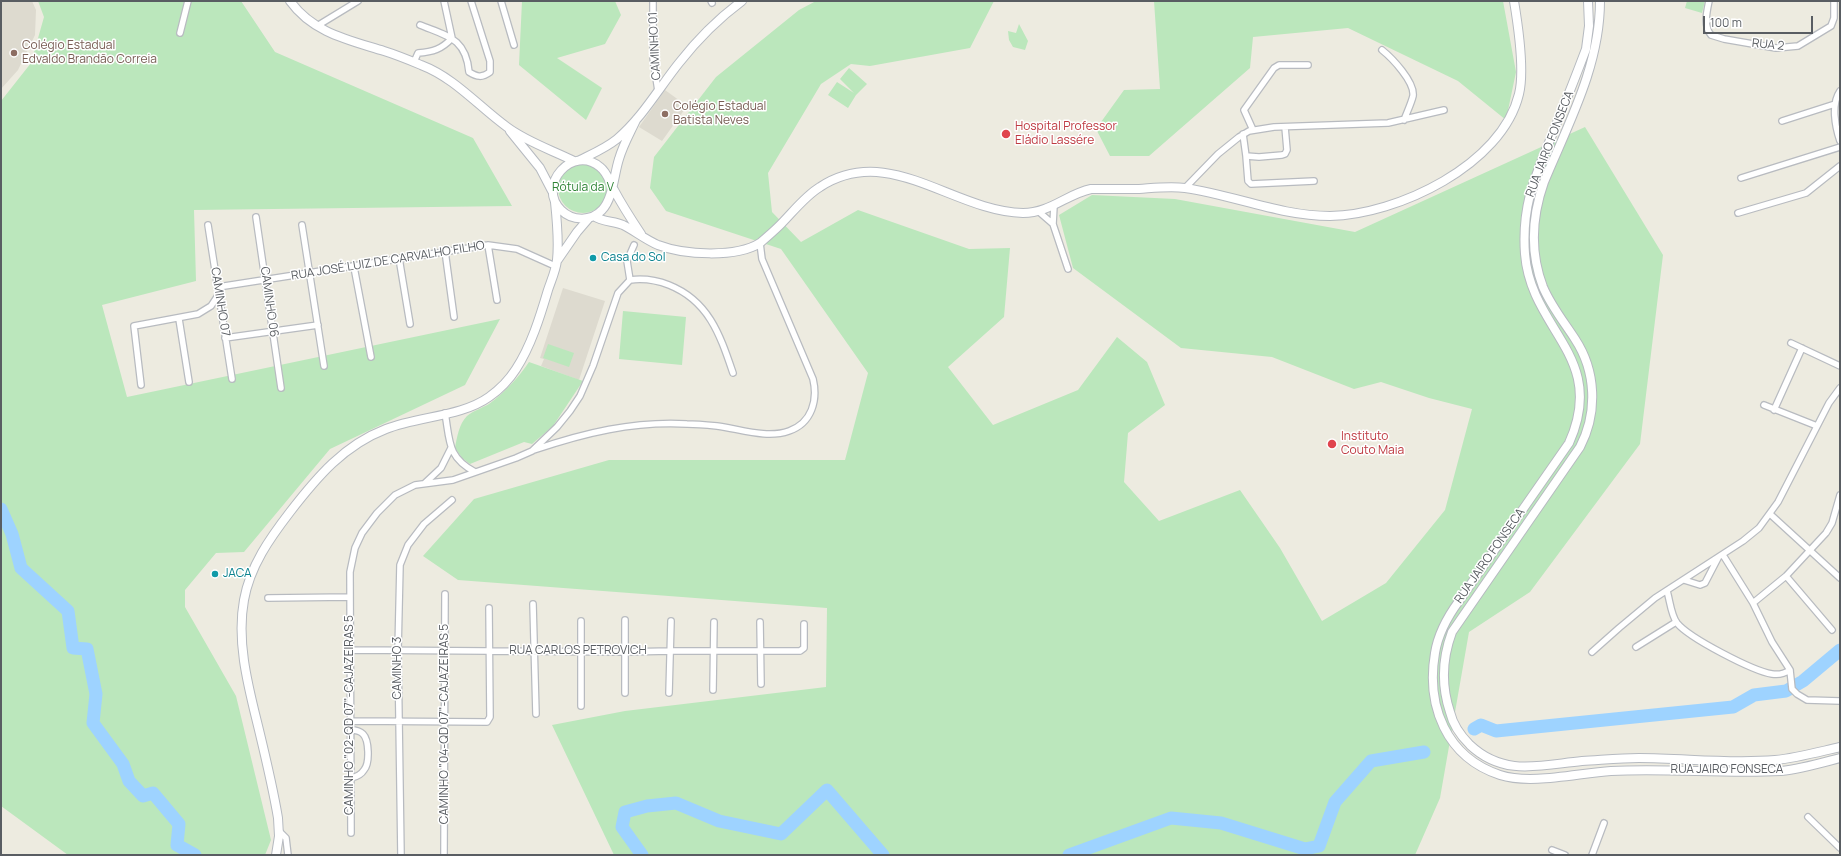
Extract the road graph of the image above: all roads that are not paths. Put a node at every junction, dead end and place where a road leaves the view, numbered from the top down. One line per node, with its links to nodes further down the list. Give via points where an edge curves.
1 (188, 1): 16 (street)
2 (290, 1): 15 (main road)
3 (358, 1): 15 (street)
4 (444, 1): 17 (street)
5 (471, 1): 17 (street, via 490,61 490,72 485,76 476,77 469,72 464,51)
6 (501, 1): 18 (street)
7 (653, 1): 22 (street, CAMINHO 01, via 653,58)
8 (742, 1): 22 (main road, via 704,36)
9 (1514, 1): 41 (main road, via 1519,44 1519,95 1503,129 1481,155 1464,168 1417,194 1387,206 1330,216 1287,212)
10 (1588, 1): 143 (main road, RUA JAIRO FONSECA, via 1586,49 1532,184 1524,230 1525,254 1531,283 1541,307 1577,370 1580,389 1578,416 1569,443 1444,626 1435,653 1434,673 1440,716 1451,740 1467,758 1495,773 1518,778 1611,771 1782,771)
11 (1600, 1): 142 (main road, RUA JAIRO FONSECA, via 1598,36 1591,68 1544,182 1534,222 1534,250 1541,281 1554,309 1576,340 1590,373 1590,416 1580,447 1452,632 1444,674 1445,696 1451,718 1475,750 1498,763 1523,768 1639,758 1773,760)
12 (1709, 1): 13 (street, RUA 2, via 1706,20 1711,35 1763,46 1788,48 1798,46 1831,26 1834,18)
13 (1834, 1)
14 (420, 25): 17 (street)
15 (317, 26): 20 (main road, via 342,39)
16 (180, 33)
17 (452, 38): 20 (street, via 444,47 433,52 418,53)
18 (514, 45)
19 (1382, 50): 27 (street, via 1393,60 1411,85 1413,96)
20 (414, 62): 29 (main road, via 454,82)
21 (1308, 65): 31 (street, via 1279,65 1274,68 1244,110)
22 (658, 91): 26 (main road)
23 (1840, 91): 24 (street)
24 (1835, 104): 28 (street); 33 (street)
25 (1444, 110): 27 (street)
26 (636, 120): 36 (main road, via 611,143); 40 (main road, via 619,158)
27 (1404, 120): 30 (street)
28 (1782, 121)
29 (507, 127): 36 (main road, via 539,146); 42 (main road, via 540,168)
30 (1285, 127): 31 (street); 35 (street, via 1285,154)
31 (1253, 130): 32 (street)
32 (1243, 134): 35 (street); 41 (street, via 1218,154)
33 (1840, 141)
34 (1840, 148): 38 (street)
35 (1246, 156): 39 (street, via 1248,181 1251,184)
36 (577, 160): 40 (main road, via 601,167); 42 (main road, via 565,165 558,172)
37 (1840, 166): 46 (street, via 1806,193)
38 (1741, 178)
39 (1314, 181)
40 (612, 187): 48 (main road, via 608,202); 52 (main road)
41 (1184, 188): 44 (main road, via 1091,190)
42 (552, 191): 43 (main road)
43 (555, 202): 48 (main road, via 566,214 577,218); 60 (main road)
44 (1054, 206): 45 (main road); 50 (street)
45 (1038, 211): 50 (street); 53 (main road, via 1015,212 1000,209 886,172 860,171 818,187)
46 (1738, 213)
47 (256, 216): 64 (street, CAMINHO 06)
48 (592, 217): 52 (main road, via 616,222); 60 (main road, via 576,232)
49 (208, 224): 66 (street, CAMINHO 07)
50 (1053, 224): 62 (street)
51 (302, 225): 63 (street)
52 (642, 235): 56 (main road, via 658,245 681,250 715,253)
53 (760, 242): 56 (main road); 59 (street)
54 (488, 245): 57 (street, RUA JOSÉ LUIZ DE CARVALHO FILHO); 60 (street, RUA JOSÉ LUIZ DE CARVALHO FILHO, via 517,249); 68 (street)
55 (634, 245): 65 (street, via 627,261)
56 (751, 248): 59 (street)
57 (445, 251): 58 (street, RUA JOSÉ LUIZ DE CARVALHO FILHO); 69 (street)
58 (399, 258): 61 (street, RUA JOSÉ LUIZ DE CARVALHO FILHO); 71 (street)
59 (762, 259): 91 (street, via 813,379 815,397 810,414 802,424 791,431 776,434 716,426 641,424 590,433)
60 (556, 264): 88 (main road, via 534,330 516,370 488,398)
61 (354, 267): 63 (street, RUA JOSÉ LUIZ DE CARVALHO FILHO); 77 (street)
62 (1068, 269)
63 (310, 274): 64 (street, RUA JOSÉ LUIZ DE CARVALHO FILHO); 72 (street)
64 (266, 280): 66 (street, RUA JOSÉ LUIZ DE CARVALHO FILHO); 73 (street, CAMINHO 06)
65 (630, 280): 80 (street, via 646,279 660,282 696,300 710,317 722,340); 91 (street, via 618,293 593,366 575,403 557,427)
66 (218, 288): 67 (street, CAMINHO 07)
67 (219, 294): 70 (street, via 206,311); 74 (street, CAMINHO 07)
68 (497, 300)
69 (454, 317)
70 (179, 319): 82 (street); 83 (street, via 135,325 133,328)
71 (410, 324)
72 (318, 325): 73 (street); 78 (street)
73 (273, 331): 74 (street); 84 (street, CAMINHO 06)
74 (225, 338): 81 (street, CAMINHO 07)
75 (1791, 343): 76 (street)
76 (1802, 348): 79 (street); 87 (street)
77 (371, 357)
78 (324, 366)
79 (1840, 366)
80 (733, 373)
81 (232, 379)
82 (189, 382)
83 (141, 385)
84 (281, 388)
85 (1840, 388): 89 (street)
86 (1764, 405): 87 (street)
87 (1774, 410): 89 (street)
88 (445, 413): 90 (street); 147 (main road, via 386,429 346,451 310,485 273,535 251,574 243,601 243,649 251,696 274,794)
89 (1817, 426): 96 (street)
90 (451, 448): 92 (street, via 460,464); 93 (street, via 441,468)
91 (532, 451): 92 (street)
92 (475, 472): 93 (street, via 445,482)
93 (425, 483): 105 (street, CAMINHO "02-QD 07"-CAJAZEIRAS 5, via 395,495 362,533 352,561)
94 (1840, 495): 97 (street)
95 (452, 500): 122 (street, CAMINHO 3, via 424,524 402,556 399,572)
96 (1770, 514): 98 (street); 99 (street, via 1752,534)
97 (1837, 514): 98 (street)
98 (1810, 551): 100 (street); 101 (street)
99 (1720, 557): 102 (street); 102 (street, via 1705,584 1700,586); 107 (street)
100 (1786, 576): 107 (street); 117 (street)
101 (1840, 578)
102 (1684, 580): 103 (street)
103 (1667, 591): 115 (street); 129 (street, via 1655,598)
104 (445, 594): 123 (street, CAMINHO "04-QD 07"-CAJAZEIRAS 5)
105 (350, 597): 106 (street); 119 (street, CAMINHO "02-QD 07"-CAJAZEIRAS 5)
106 (268, 598)
107 (1753, 603): 130 (street, via 1772,642)
108 (533, 604): 125 (street)
109 (489, 608): 124 (street)
110 (626, 620): 128 (street)
111 (581, 621): 126 (street)
112 (671, 621): 127 (street)
113 (714, 622): 120 (street)
114 (760, 622): 121 (street)
115 (1676, 622): 118 (street); 130 (street, via 1696,639 1759,670 1777,674)
116 (804, 624): 121 (street, RUA CARLOS PETROVICH, via 804,648 800,651)
117 (1832, 630)
118 (1636, 647)
119 (350, 650): 122 (street, RUA CARLOS PETROVICH); 138 (street, CAMINHO "02-QD 07"-CAJAZEIRAS 5)
120 (715, 650): 121 (street, RUA CARLOS PETROVICH); 127 (street, RUA CARLOS PETROVICH); 132 (street)
121 (760, 650): 131 (street)
122 (398, 651): 123 (street, RUA CARLOS PETROVICH); 139 (street, CAMINHO 3)
123 (445, 651): 124 (street, RUA CARLOS PETROVICH); 140 (street, CAMINHO "04-QD 07"-CAJAZEIRAS 5)
124 (489, 651): 125 (street, RUA CARLOS PETROVICH); 140 (street, via 490,717 487,722)
125 (535, 651): 126 (street, RUA CARLOS PETROVICH); 137 (street)
126 (580, 651): 128 (street, RUA CARLOS PETROVICH); 136 (street)
127 (670, 651): 128 (street, RUA CARLOS PETROVICH); 134 (street)
128 (625, 652): 133 (street)
129 (1592, 652)
130 (1790, 670): 135 (street, via 1792,688 1797,694 1811,701)
131 (761, 684)
132 (714, 690)
133 (625, 693)
134 (669, 693)
135 (1840, 701)
136 (581, 706)
137 (536, 714)
138 (351, 721): 139 (street); 141 (street, CAMINHO "02-QD 07"-CAJAZEIRAS 5)
139 (398, 722): 140 (street); 153 (street, CAMINHO 3)
140 (444, 722): 154 (street, CAMINHO "04-QD 07"-CAJAZEIRAS 5)
141 (351, 730): 144 (street, CAMINHO "02-QD 07"-CAJAZEIRAS 5); 144 (street, via 360,732 366,738 367,762 362,773)
142 (1840, 747)
143 (1840, 758)
144 (351, 778): 148 (street, CAMINHO "02-QD 07"-CAJAZEIRAS 5)
145 (1808, 817): 149 (street)
146 (1604, 823): 156 (street)
147 (279, 831): 151 (main road); 152 (street, via 286,838)
148 (351, 833)
149 (1840, 848)
150 (1552, 850): 155 (street)
151 (276, 855)
152 (288, 855)
153 (401, 855)
154 (444, 855)
155 (1565, 855)
156 (1592, 855)

